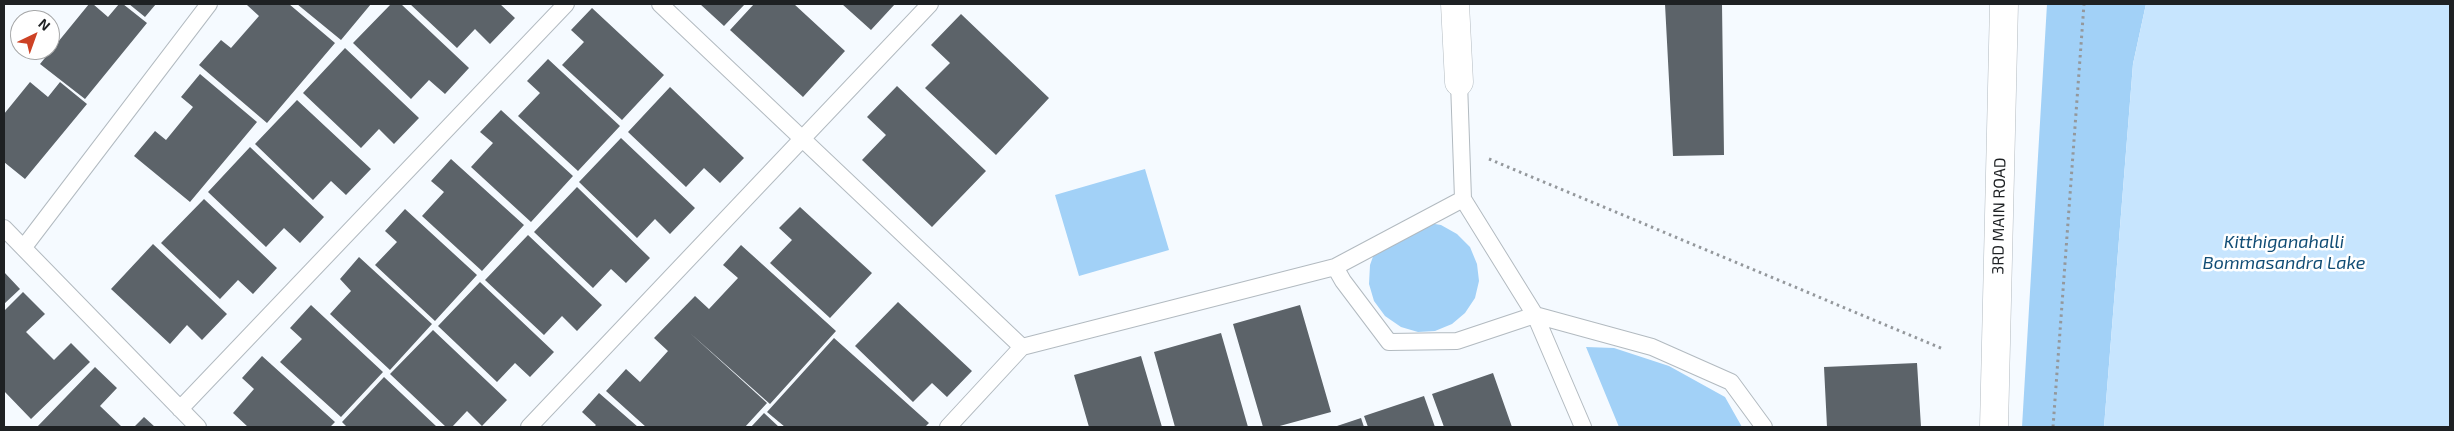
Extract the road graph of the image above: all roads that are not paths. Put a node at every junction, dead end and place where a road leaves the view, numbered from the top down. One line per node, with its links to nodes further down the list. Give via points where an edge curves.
1 (209, 4): 11 (lane)
2 (566, 4): 15 (lane)
3 (660, 4): 8 (lane)
4 (930, 4): 8 (lane)
5 (1455, 4): 7 (street)
6 (2004, 4): 21 (street, 3RD MAIN ROAD)
7 (1459, 82): 9 (lane)
8 (803, 139): 14 (lane); 17 (lane)
9 (1463, 200): 12 (lane); 13 (lane)
10 (4, 228): 11 (lane)
11 (24, 247): 15 (lane)
12 (1335, 267): 13 (lane, via 1388,342 1457,341); 14 (lane)
13 (1534, 315): 19 (lane); 20 (lane, via 1652,347 1732,382)
14 (1022, 347): 18 (lane)
15 (180, 409): 16 (lane)
16 (198, 427)
17 (529, 427)
18 (948, 427)
19 (1583, 427)
20 (1764, 427)
21 (1994, 427)

